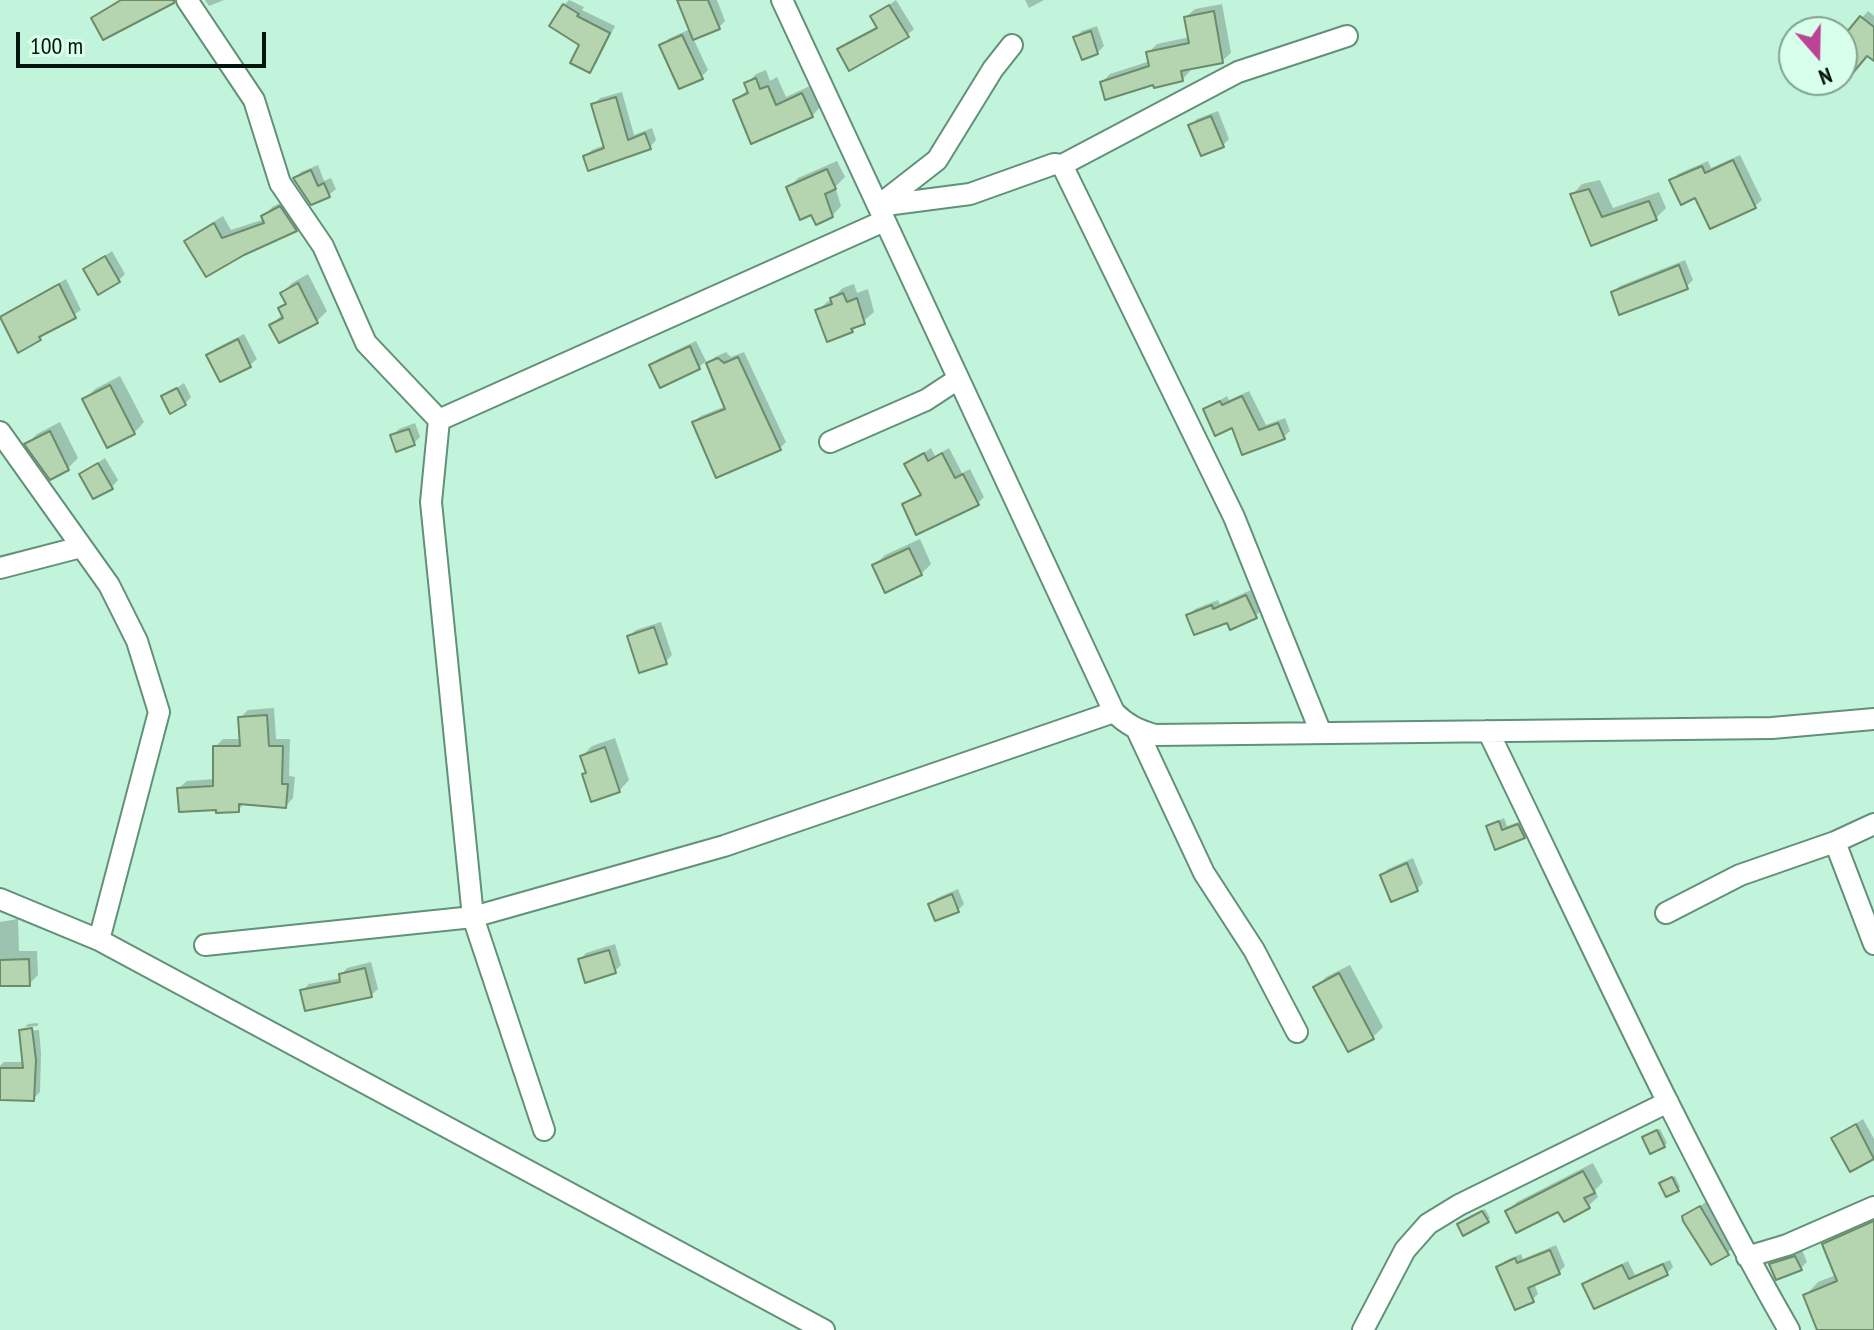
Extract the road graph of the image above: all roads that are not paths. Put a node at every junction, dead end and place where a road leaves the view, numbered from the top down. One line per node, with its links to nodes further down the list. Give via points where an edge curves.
1 (187, 0): 8 (street, via 254,100 280,183 323,246 366,343)
2 (782, 0): 6 (street)
3 (1347, 36): 5 (street, via 1238,72)
4 (1012, 45): 6 (street, via 937,160)
5 (1062, 165): 6 (street, via 970,194); 17 (street, via 1234,517)
6 (881, 213): 7 (street); 8 (street)
7 (958, 379): 10 (street, via 926,400); 13 (street)
8 (439, 420): 22 (street, via 431,502)
9 (0, 432): 11 (street)
10 (830, 442)
11 (81, 547): 12 (street); 23 (street, via 109,585 137,641 159,712)
12 (0, 568)
13 (1114, 712): 15 (street); 22 (street, via 724,846)
14 (1874, 719): 16 (street, via 1772,728)
15 (1137, 730): 17 (street, via 1155,735); 26 (street, via 1204,873 1254,950)
16 (1488, 731): 17 (street); 27 (street)
17 (1321, 733)
18 (1874, 824): 19 (street)
19 (1835, 842): 21 (street, via 1740,875); 24 (street)
20 (0, 899): 23 (street)
21 (1666, 913)
22 (473, 917): 25 (street); 28 (street)
23 (99, 940): 31 (street)
24 (1874, 944)
25 (205, 945)
26 (1297, 1032)
27 (1668, 1102): 30 (street); 32 (street, via 1428,1224 1405,1250)
28 (544, 1130)
29 (1874, 1207): 30 (street)
30 (1747, 1257): 33 (street)
31 (824, 1330)
32 (1363, 1330)
33 (1789, 1330)

